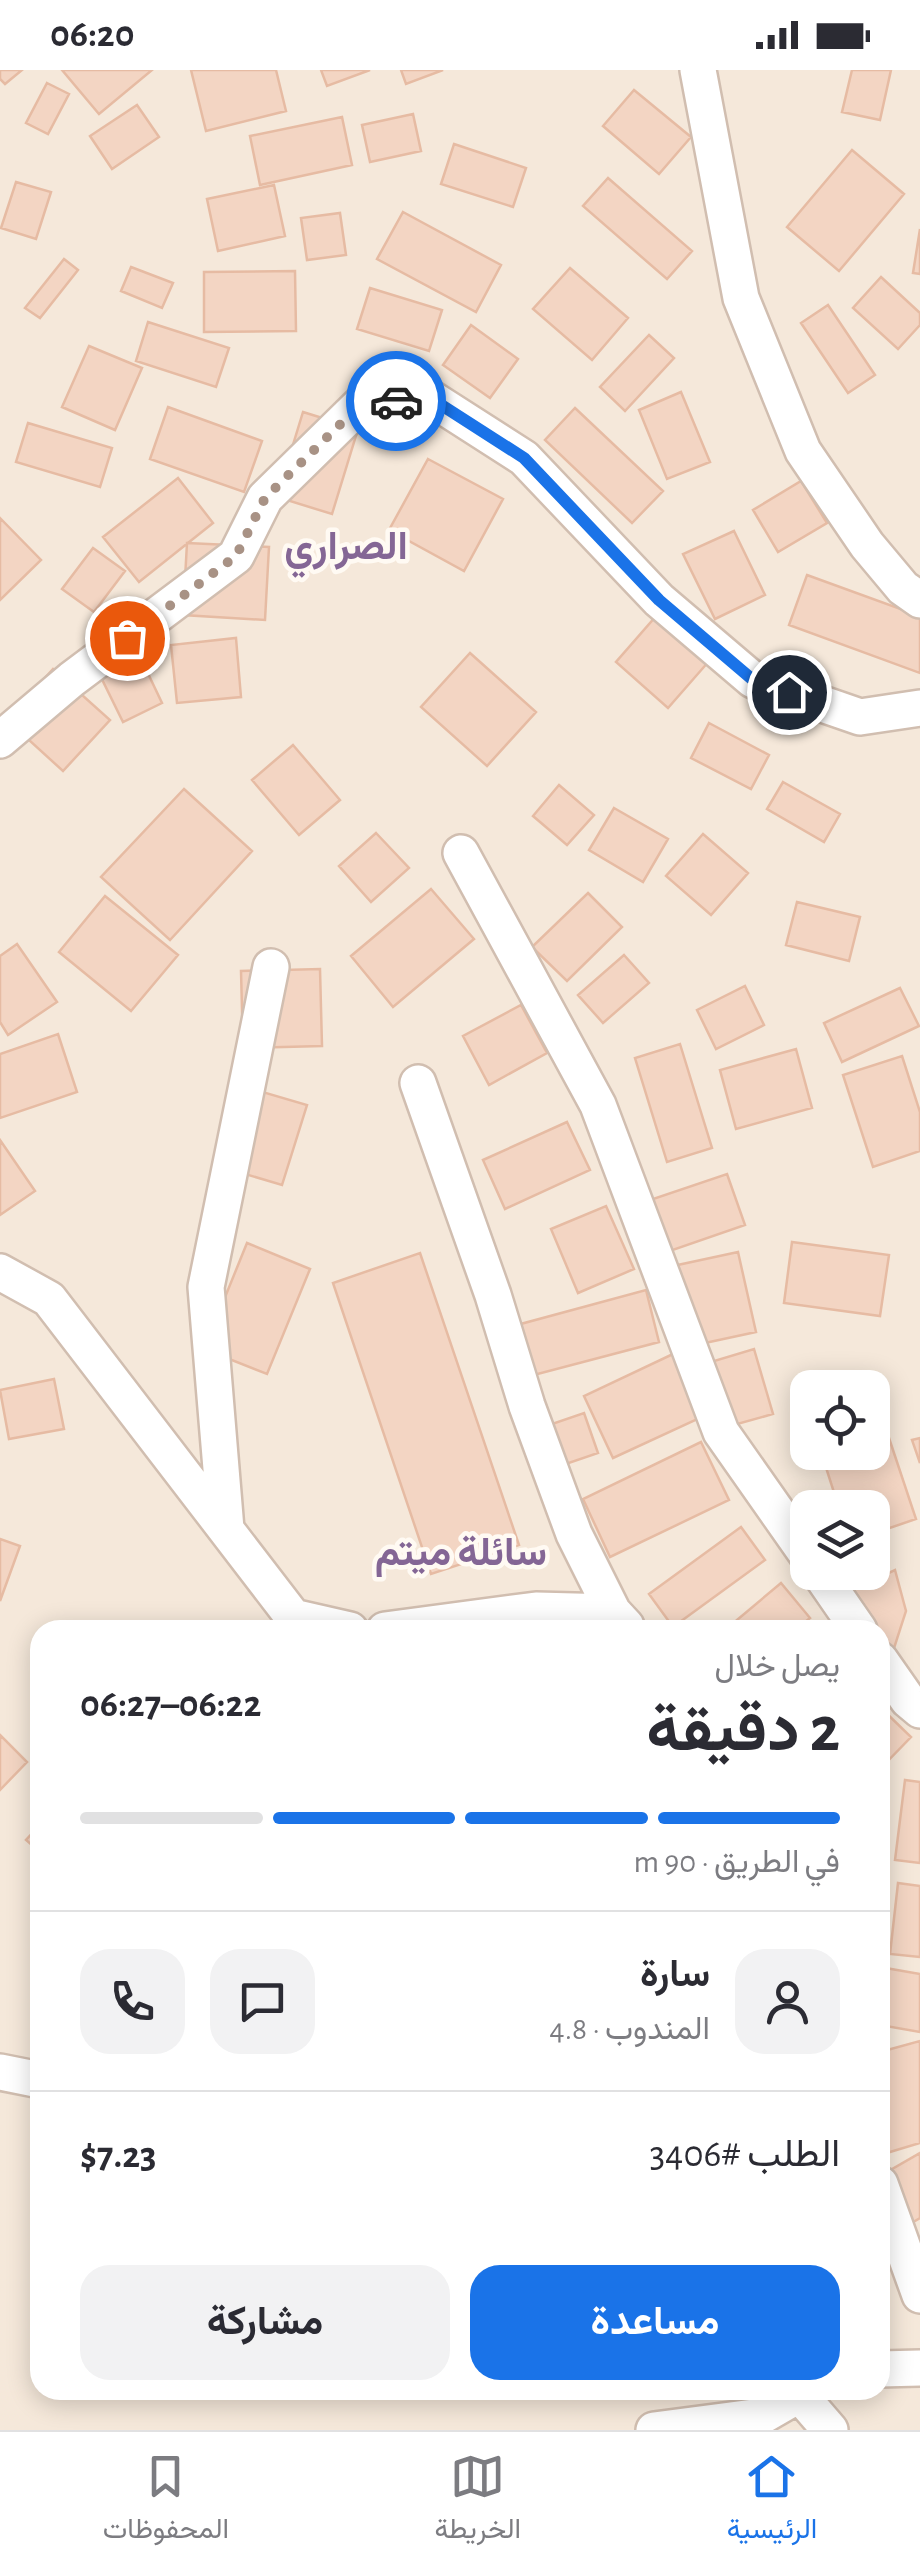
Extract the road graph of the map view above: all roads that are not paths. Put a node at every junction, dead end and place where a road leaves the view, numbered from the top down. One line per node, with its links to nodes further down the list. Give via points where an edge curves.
1 (698, 70): 2 (street, via 741,298 803,451 867,544)
2 (920, 600)
3 (920, 708): 4 (street, via 860,717 753,680 659,600 524,458 432,399 363,402 265,498 236,556)
4 (0, 740)
5 (461, 852): 10 (street, via 598,1105 721,1432)
6 (272, 966): 9 (street, via 206,1287)
7 (418, 1083): 15 (street, via 574,1534)
8 (0, 1272): 9 (street, via 48,1300)
9 (226, 1529): 12 (street, via 293,1617)
10 (790, 1530)
11 (831, 1590): 16 (street)
12 (306, 1620)
13 (460, 1620): 14 (street, via 536,1610)
14 (613, 1620)
15 (620, 1620)
16 (852, 1620)
17 (890, 1674): 18 (street)
18 (920, 1710)
19 (0, 2072): 20 (street)
20 (30, 2078)
21 (890, 2222): 22 (street)
22 (903, 2271)
23 (920, 2368): 24 (street)
24 (890, 2370)
25 (789, 2400): 27 (street)
26 (809, 2400): 29 (street)
27 (749, 2423): 28 (street)
28 (654, 2430)
29 (830, 2430)

